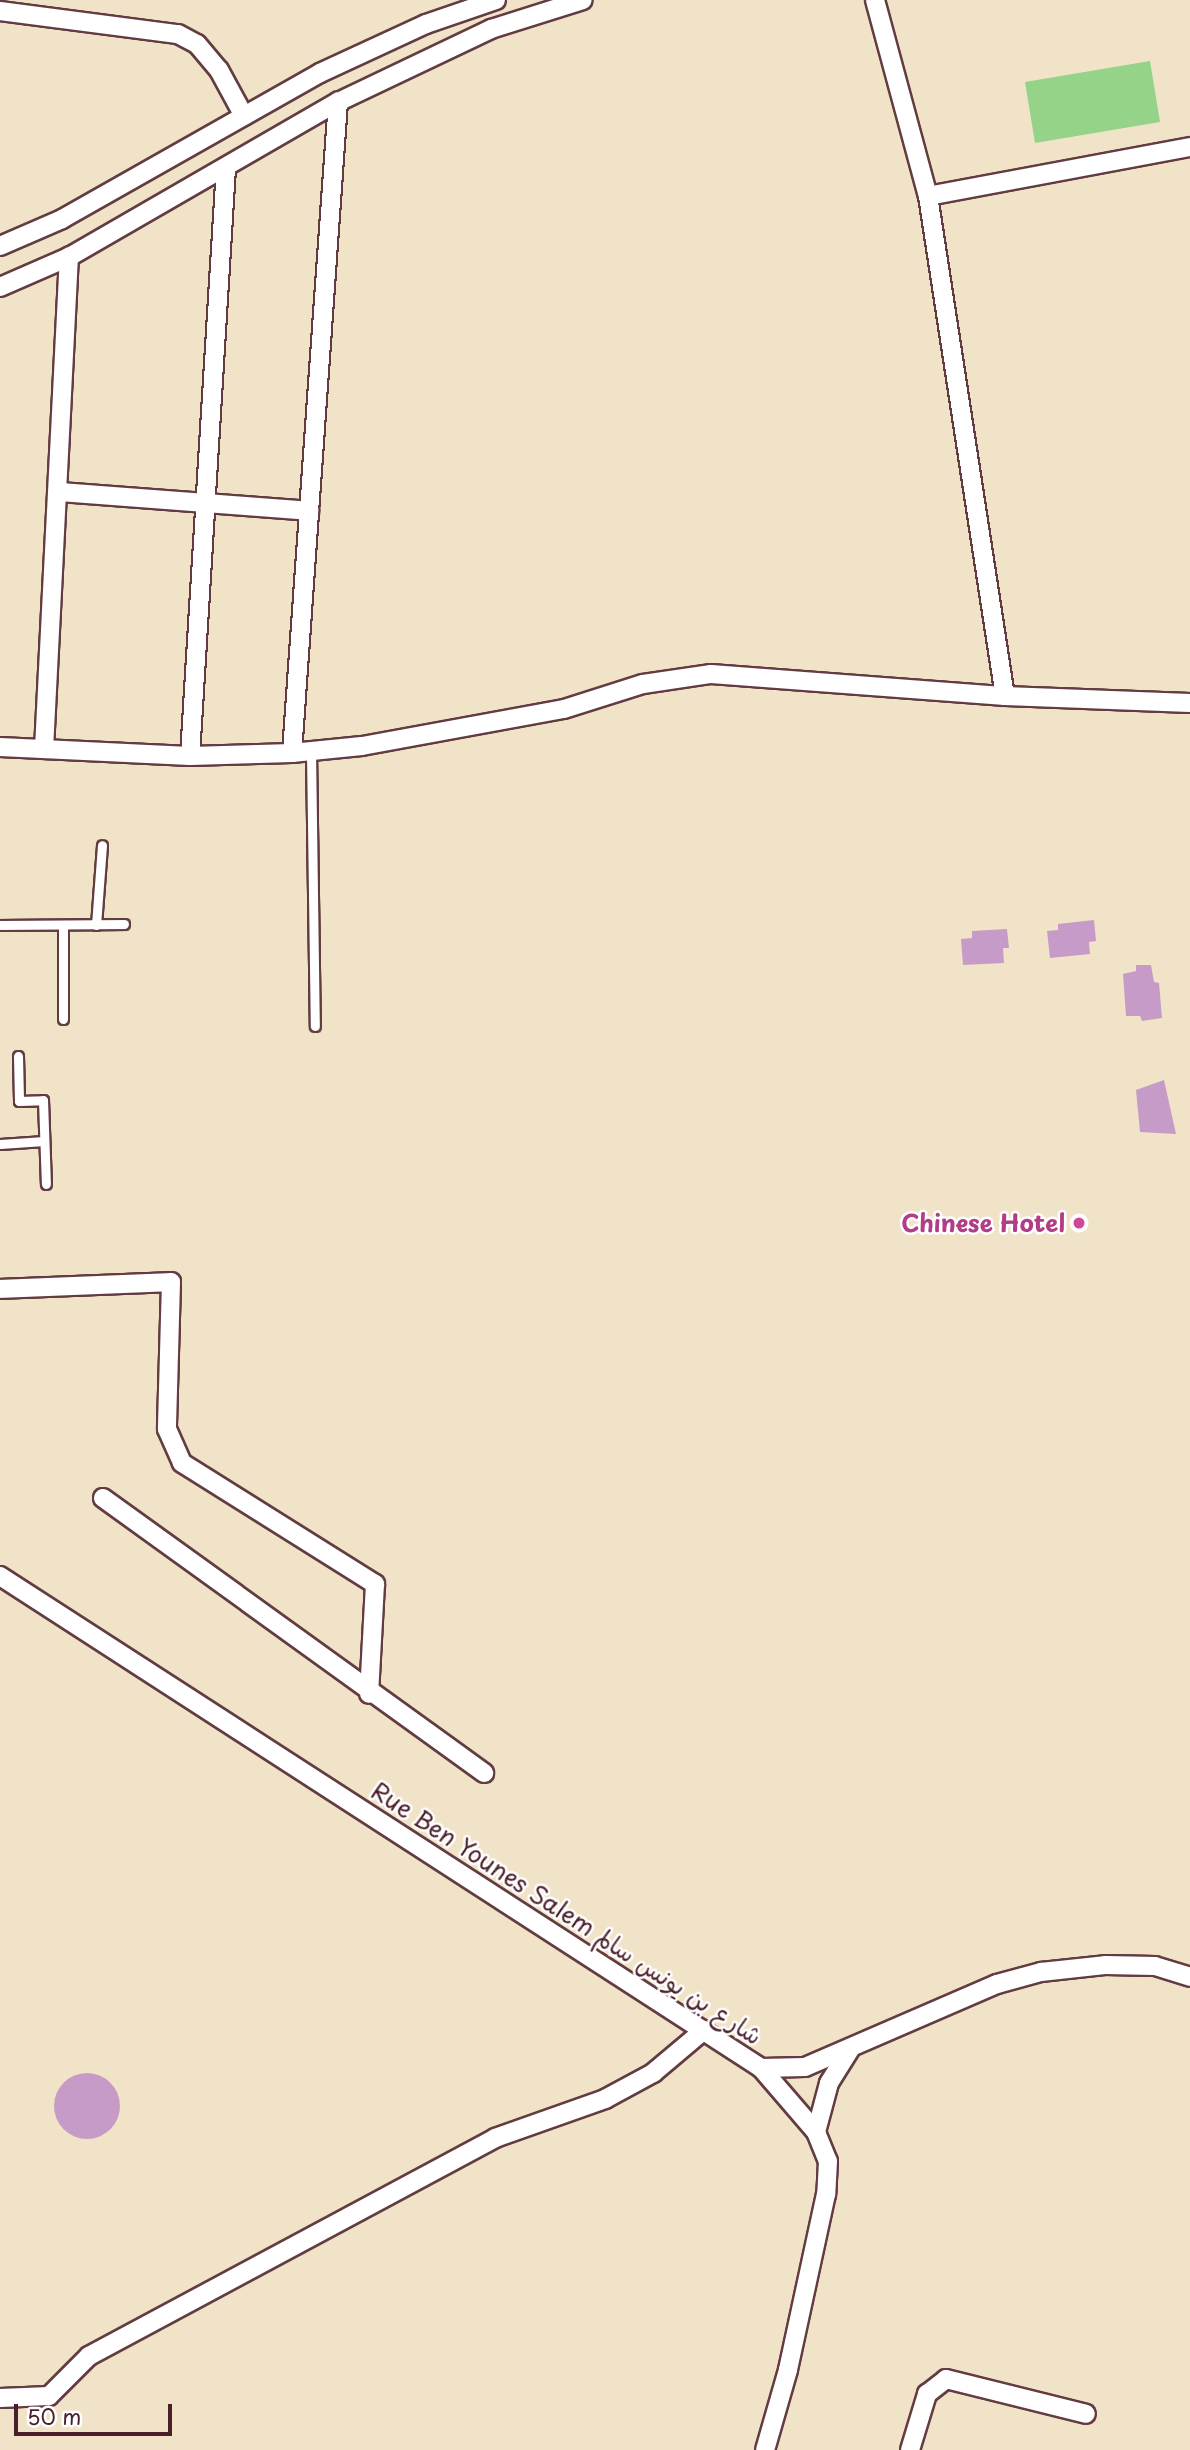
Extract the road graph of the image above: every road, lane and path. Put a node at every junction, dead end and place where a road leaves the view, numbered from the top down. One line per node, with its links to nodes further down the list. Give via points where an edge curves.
1 (496, 0): 6 (street, via 426,24)
2 (583, 0): 5 (street, via 491,29)
3 (875, 0): 9 (street)
4 (0, 10): 6 (street, via 177,34 197,44 219,70)
5 (338, 102): 8 (street); 15 (street)
6 (244, 116): 10 (street, via 62,219)
7 (1190, 147): 9 (street)
8 (226, 168): 11 (street); 14 (street)
9 (928, 196): 16 (street)
10 (0, 246)
11 (69, 257): 12 (street); 13 (street)
12 (0, 287)
13 (59, 492): 14 (street); 19 (street)
14 (204, 504): 15 (street); 22 (street)
15 (309, 511): 21 (street)
16 (1005, 696): 17 (street); 20 (street, via 711,674 643,684 564,709)
17 (1190, 703)
18 (0, 747): 19 (street)
19 (44, 749): 22 (street)
20 (311, 751): 21 (street); 29 (lane)
21 (292, 753): 22 (street)
22 (190, 756)
23 (102, 845): 26 (lane)
24 (0, 925): 25 (lane)
25 (63, 925): 26 (lane); 28 (lane)
26 (96, 925): 27 (lane)
27 (124, 925)
28 (63, 1019)
29 (315, 1026)
30 (18, 1056): 31 (lane, via 19,1101 43,1100)
31 (44, 1141): 32 (lane); 33 (lane)
32 (0, 1144)
33 (46, 1184)
34 (0, 1289): 37 (street, via 171,1282 167,1429 183,1463 375,1584)
35 (103, 1498): 37 (street)
36 (0, 1576): 40 (street, Rue Ben Younes Salem شارع بن يونس سالم)
37 (369, 1694): 38 (street)
38 (484, 1773)
39 (1190, 1977): 41 (street, via 1155,1966 1105,1965 1041,1972 997,1984)
40 (704, 2030): 42 (street, Rue Ben Younes Salem شارع بن يونس سالم); 44 (street, via 642,2080 605,2099 495,2138 89,2356 49,2396)
41 (850, 2050): 42 (street, via 805,2067); 43 (street, via 829,2083)
42 (761, 2068): 43 (street, Rue Ben Younes Salem شارع بن يونس سالم)
43 (816, 2132): 46 (street, Rue Ben Younes Salem شارع بن يونس سالم, via 828,2161 826,2194 788,2370)
44 (0, 2398)
45 (1086, 2414): 47 (street, via 946,2379 927,2394)
46 (765, 2450)
47 (910, 2450)

